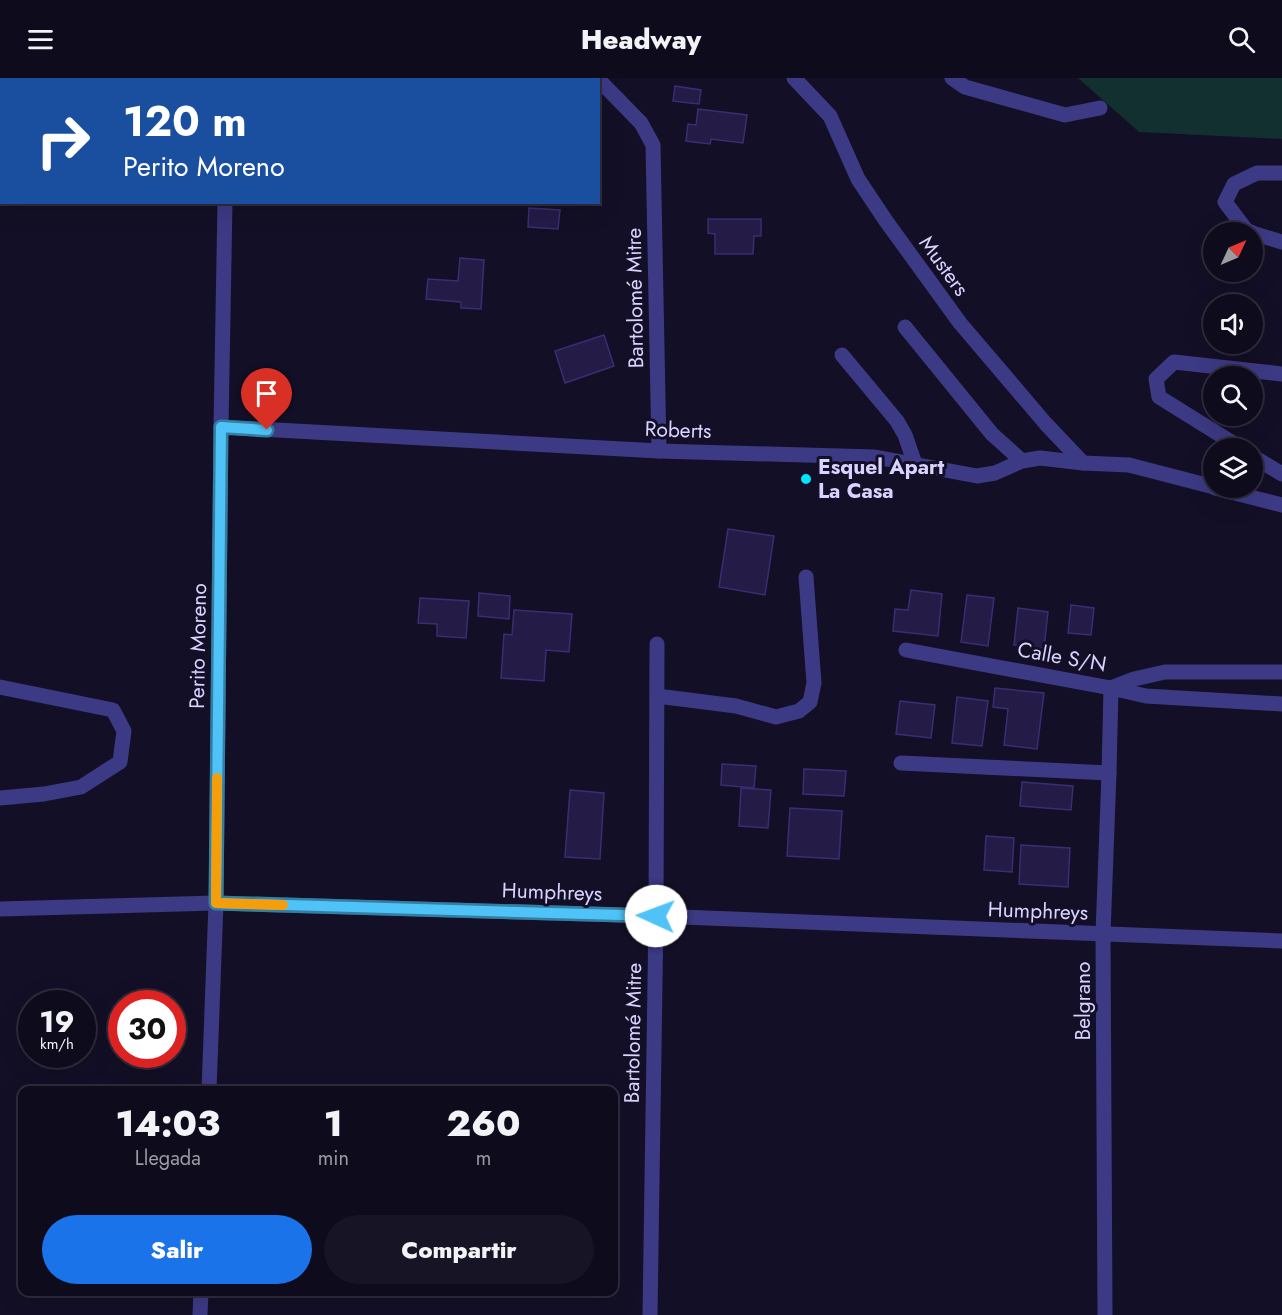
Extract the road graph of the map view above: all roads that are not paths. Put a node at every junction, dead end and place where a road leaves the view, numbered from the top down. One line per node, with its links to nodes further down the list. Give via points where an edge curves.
1 (794, 78): 17 (street, Musters, via 830,116 858,178 885,221 960,323)
2 (952, 78): 4 (street, via 965,87 1065,115)
3 (600, 81): 15 (street, Bartolomé Mitre, via 641,123 653,144)
4 (1100, 108)
5 (1282, 172): 7 (street, via 1257,173 1234,184 1225,202)
6 (225, 204): 13 (street, Perito Moreno)
7 (1240, 222)
8 (1263, 236): 9 (street)
9 (1282, 242)
10 (905, 327): 16 (street, via 992,434)
11 (842, 355): 19 (street, via 897,421)
12 (1282, 374): 14 (street, via 1174,362 1156,379 1159,397)
13 (221, 427): 15 (street, Roberts); 35 (street, Perito Moreno)
14 (1225, 438)
15 (659, 451): 19 (street, Roberts, via 875,457)
16 (1022, 461): 17 (street, Roberts, via 1040,458); 19 (street, Roberts, via 977,476)
17 (1083, 463): 21 (street, Roberts, via 1129,465)
18 (1263, 463): 20 (street)
19 (915, 464)
20 (1282, 474)
21 (1203, 484)
22 (1256, 498): 23 (street, Roberts)
23 (1282, 505)
24 (806, 578): 30 (street, via 814,683 810,702 799,711 776,717 736,706)
25 (657, 644): 30 (street, Bartolomé Mitre)
26 (906, 650): 29 (street, Calle S/N)
27 (1282, 672): 29 (street, Calle S/N, via 1165,672)
28 (0, 687): 34 (street, via 113,710 124,731 120,762 81,787)
29 (1111, 688): 31 (street, via 1146,696); 33 (street, Belgrano)
30 (657, 696): 37 (street, Bartolomé Mitre)
31 (1282, 704)
32 (901, 764): 33 (street)
33 (1109, 773): 38 (street, Belgrano)
34 (0, 798)
35 (216, 903): 36 (street, Humphreys); 37 (street, Humphreys); 40 (street, Perito Moreno)
36 (0, 909)
37 (656, 916): 38 (street, Humphreys); 43 (street, Bartolomé Mitre)
38 (1103, 934): 39 (street, Humphreys); 44 (street, Belgrano)
39 (1282, 941)
40 (209, 1086)
41 (201, 1296): 42 (street)
42 (200, 1315)
43 (650, 1315)
44 (1105, 1315)

